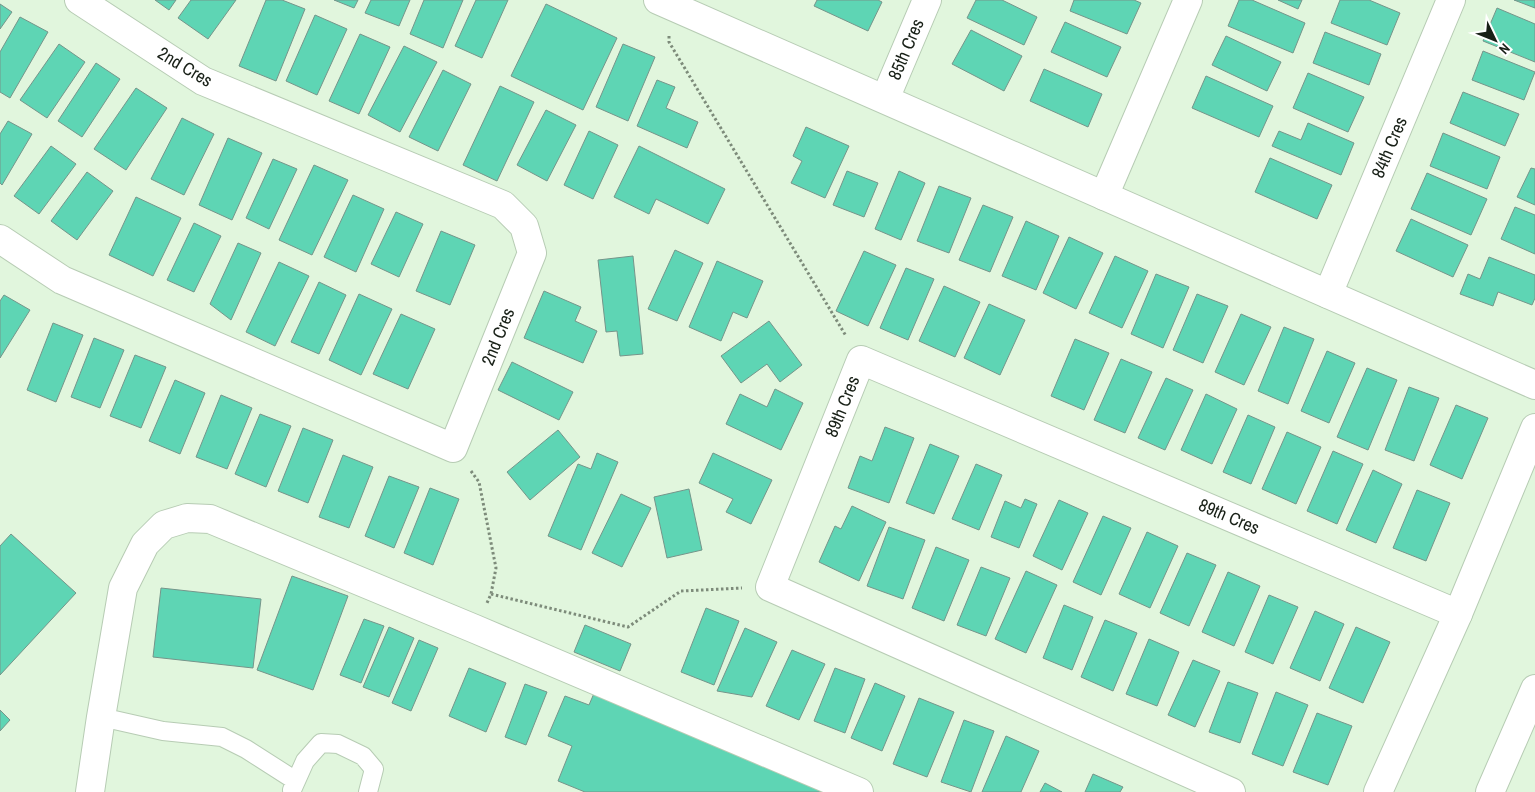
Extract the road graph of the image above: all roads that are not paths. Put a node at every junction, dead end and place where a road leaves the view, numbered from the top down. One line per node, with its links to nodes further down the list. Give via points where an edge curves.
1 (79, 0): 8 (street, 2nd Cres, via 203,81 503,205 524,226 532,253 453,448 62,280)
2 (928, 0): 6 (street, 85th Cres)
3 (1188, 0): 7 (street)
4 (1451, 0): 9 (street, 84th Cres)
5 (664, 1): 6 (street)
6 (885, 99): 7 (street)
7 (1104, 196): 9 (street)
8 (0, 239)
9 (1328, 294): 10 (street)
10 (1535, 385)
11 (1535, 428): 12 (street)
12 (1458, 614): 19 (street, 89th Cres, via 861,360 770,587); 20 (street)
13 (1535, 690): 21 (street)
14 (101, 717): 15 (lane, via 163,731 222,737 246,748); 16 (street); 18 (street, via 123,588 145,544 164,525 187,518 210,519)
15 (293, 787): 17 (lane, via 305,761 321,743 338,744 363,756 374,769)
16 (90, 792)
17 (368, 792)
18 (859, 792)
19 (1231, 792)
20 (1378, 792)
21 (1490, 792)

